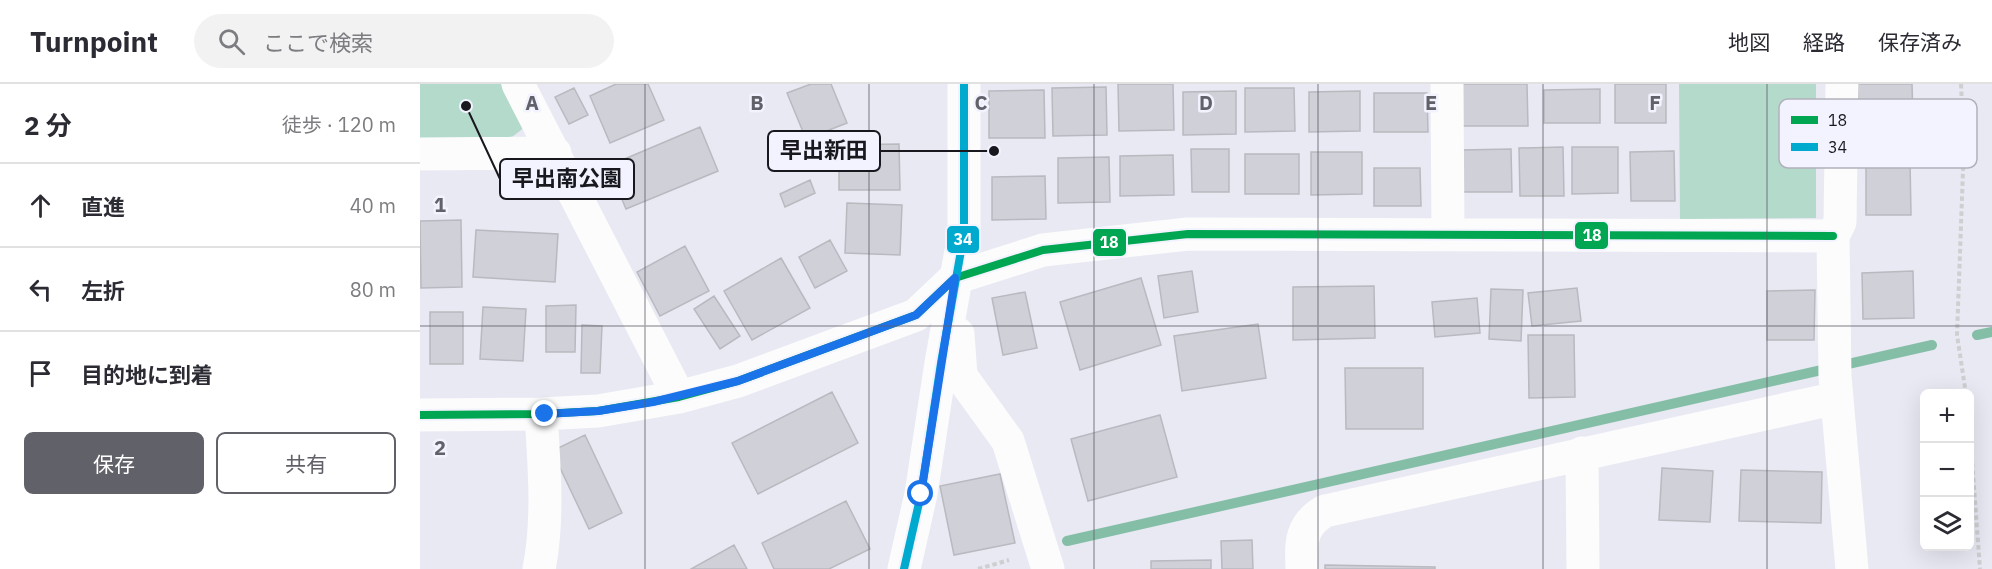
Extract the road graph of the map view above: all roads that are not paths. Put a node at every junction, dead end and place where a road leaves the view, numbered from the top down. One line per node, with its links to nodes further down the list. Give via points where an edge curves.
1 (518, 84): 6 (street)
2 (964, 84): 11 (street, via 964,234)
3 (1447, 84): 9 (street)
4 (1842, 84): 5 (street)
5 (1842, 99)
6 (555, 153): 7 (street); 13 (street)
7 (420, 154)
8 (1841, 168): 10 (street, via 1840,222)
9 (1448, 234): 10 (street); 11 (street, via 1188,234 1043,250)
10 (1833, 236): 12 (street)
11 (955, 278): 13 (street, via 916,315 738,381); 18 (street, via 921,494); 19 (street, via 961,376 1008,441)
12 (1836, 376): 16 (street); 22 (street)
13 (679, 397): 14 (street, via 598,411)
14 (540, 414): 15 (street); 17 (street, via 544,502)
15 (420, 415)
16 (1582, 453): 20 (street, via 1325,511 1312,518 1305,531); 21 (street)
17 (539, 569)
18 (904, 569)
19 (1048, 569)
20 (1302, 569)
21 (1583, 569)
22 (1852, 569)

